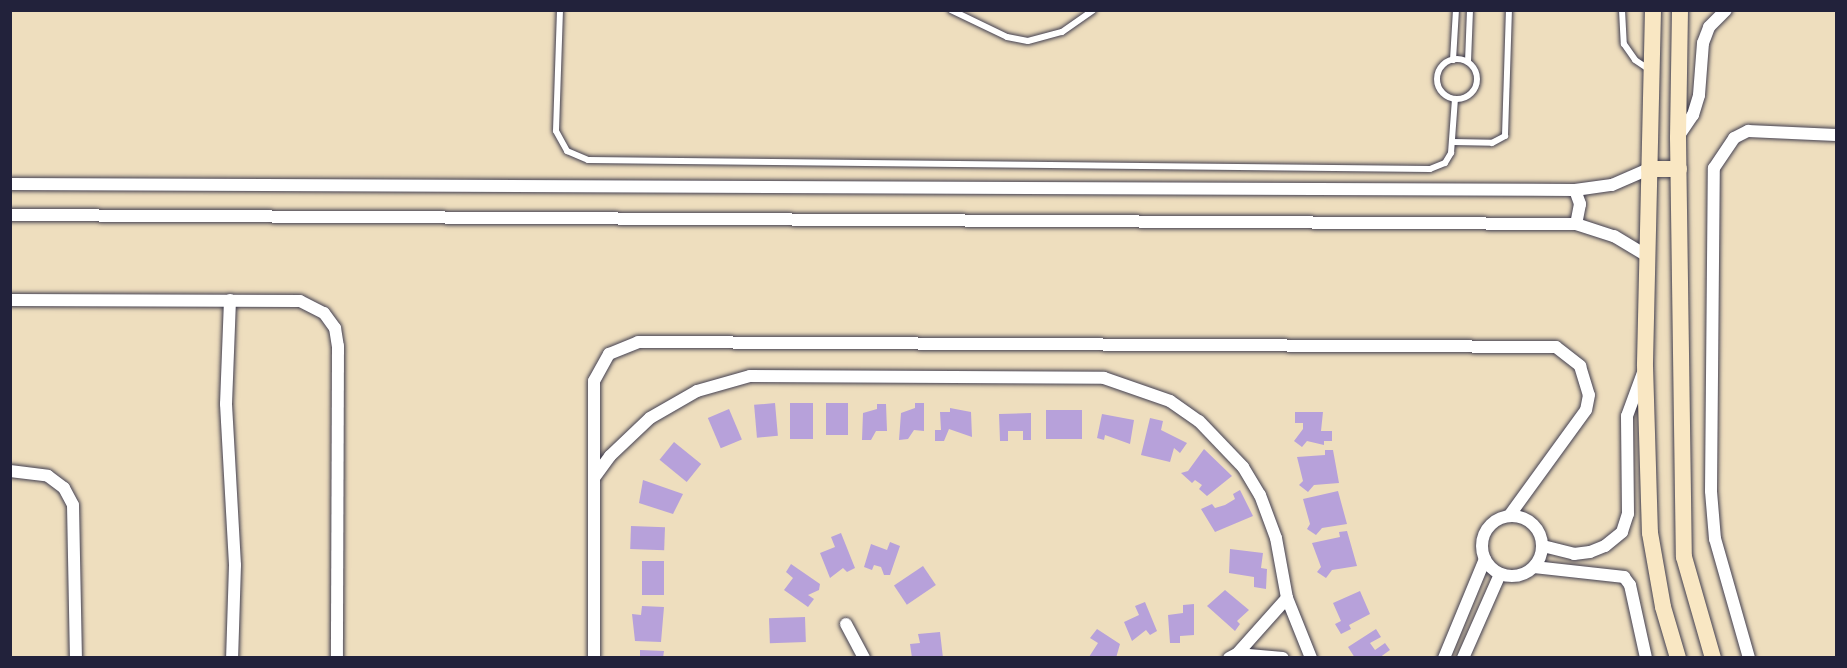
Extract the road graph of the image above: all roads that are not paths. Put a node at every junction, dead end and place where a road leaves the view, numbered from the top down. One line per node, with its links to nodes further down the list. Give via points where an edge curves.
1 (560, 10): 17 (lane, via 556,131 567,151 588,160 1430,169 1445,163)
2 (951, 10): 3 (lane, via 1007,37 1028,41 1062,32)
3 (1093, 10)
4 (1456, 10): 11 (lane)
5 (1470, 10): 12 (lane)
6 (1509, 10): 17 (lane, via 1505,136 1492,143)
7 (1622, 10): 13 (lane, via 1624,44 1635,60)
8 (1653, 10): 13 (street)
9 (1680, 10): 16 (street)
10 (1726, 10): 16 (street, via 1709,27 1703,44 1699,95 1693,115)
11 (1453, 60): 12 (lane); 14 (lane, via 1442,66 1437,78 1441,91)
12 (1468, 62): 14 (lane, via 1476,72 1477,85 1469,96)
13 (1651, 71): 18 (street)
14 (1455, 99): 17 (lane)
15 (1836, 135): 50 (street, via 1748,131 1734,138 1714,168 1711,491 1715,539)
16 (1678, 138): 19 (street)
17 (1453, 142)
18 (1649, 169): 19 (street); 21 (street, via 1612,185); 24 (street)
19 (1679, 169): 49 (street, via 1684,557)
20 (10, 184): 21 (street)
21 (1575, 190): 23 (street, via 1580,204)
22 (10, 215): 23 (street)
23 (1576, 224): 24 (street, via 1614,236)
24 (1647, 256): 27 (street)
25 (10, 300): 26 (street)
26 (230, 300): 39 (street, via 226,404 235,575); 40 (street, via 308,303 330,319 338,337)
27 (1645, 366): 31 (street, via 1627,416 1628,514 1622,532 1590,552 1574,554); 48 (street, via 1650,533 1663,608)
28 (10, 471): 38 (street, via 48,476 64,488 73,505)
29 (594, 478): 30 (street, via 594,381 609,354 638,342 1556,347 1580,366 1589,395 1586,410); 35 (street, via 610,456 650,418 697,391 750,376 1104,378 1170,401 1199,420 1230,451 1268,514); 41 (street)
30 (1509, 516): 31 (street, via 1532,523); 32 (street, via 1495,521 1486,531 1482,545)
31 (1543, 546): 33 (street)
32 (1485, 559): 34 (street); 45 (street)
33 (1534, 567): 34 (street, via 1521,575); 47 (street, via 1624,578 1630,585)
34 (1500, 574): 46 (street)
35 (1287, 598): 37 (street); 44 (street)
36 (846, 624): 42 (street)
37 (1233, 656): 43 (street)
38 (76, 657)
39 (232, 657)
40 (337, 657)
41 (594, 657)
42 (864, 657)
43 (1283, 657)
44 (1311, 657)
45 (1444, 657)
46 (1463, 657)
47 (1646, 657)
48 (1678, 657)
49 (1713, 657)
50 (1749, 657)

